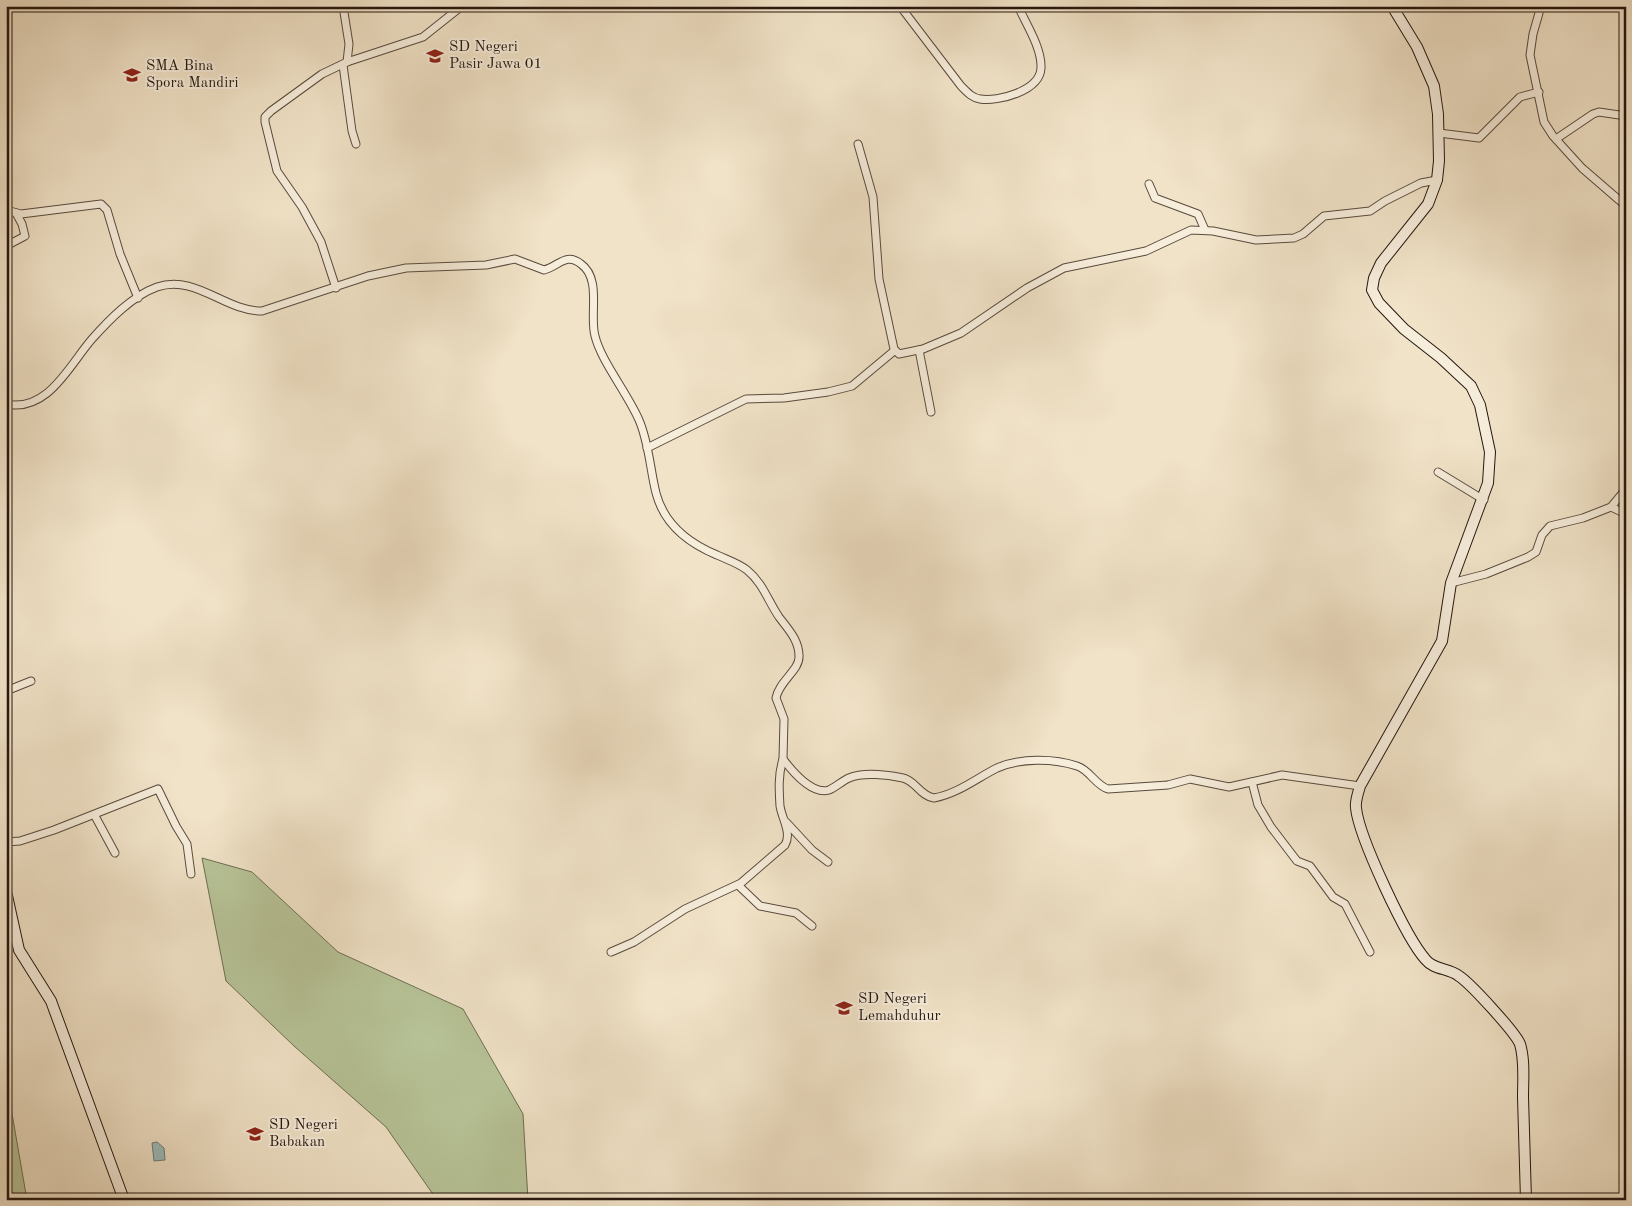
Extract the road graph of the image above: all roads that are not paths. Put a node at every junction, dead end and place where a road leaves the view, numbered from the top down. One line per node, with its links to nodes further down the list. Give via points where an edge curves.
1 (343, 6): 7 (street, via 349,44)
2 (462, 6): 7 (street, via 423,37)
3 (900, 6): 4 (street, via 961,86 972,96 982,99 1018,92 1039,76 1037,50)
4 (1018, 6)
5 (1392, 6): 10 (street, via 1430,74 1437,99)
6 (1541, 6): 8 (street, via 1530,55)
7 (345, 63): 12 (street); 21 (street, via 322,74 265,117 277,171 321,242)
8 (1539, 92): 10 (street, via 1520,97 1479,138); 11 (street, via 1541,114)
9 (1626, 116): 11 (street, via 1599,112)
10 (1439, 133): 14 (street)
11 (1556, 138): 16 (street, via 1588,175)
12 (356, 144)
13 (858, 144): 24 (street, via 873,197 879,279)
14 (1437, 180): 19 (street, via 1417,185 1370,211 1324,216 1294,238 1256,240); 30 (street, via 1428,204 1377,270 1372,290 1390,315 1457,371 1476,394 1489,438 1488,483)
15 (1150, 184): 19 (street, via 1155,198 1198,214)
16 (1626, 206)
17 (6, 210): 18 (street)
18 (16, 213): 20 (street, via 25,236); 22 (street, via 100,204 107,210)
19 (1205, 230): 23 (street, via 1186,232 1163,245 1112,260 1072,266 1056,272 966,330)
20 (6, 246)
21 (336, 288): 22 (street, via 262,311 242,308 181,284 156,288); 27 (street, via 368,276 406,268 486,265 515,259 544,270 567,258 578,262 586,269 592,283 595,338 637,415)
22 (138, 298): 25 (street, via 99,332 60,381 46,393 19,405)
23 (919, 350): 24 (street, via 899,354); 26 (street)
24 (894, 351): 27 (street, via 852,386 784,398 746,399)
25 (6, 404)
26 (931, 412)
27 (647, 448): 36 (street, via 656,494 666,518 680,533 705,550 738,564 752,574 795,639 799,662 783,681 776,698 784,719)
28 (1438, 472): 30 (street)
29 (1626, 489): 31 (street)
30 (1484, 500): 33 (street)
31 (1611, 507): 32 (street); 33 (street, via 1550,526 1542,535 1536,552 1528,557 1486,574)
32 (1626, 514)
33 (1451, 583): 38 (street, via 1440,647)
34 (32, 681): 35 (street)
35 (6, 691)
36 (783, 759): 37 (street, via 801,779 817,790 827,790 851,777 888,776 906,779 924,795 934,798 999,768 1032,761 1076,766 1108,789 1190,779 1225,787); 40 (street, via 779,781)
37 (1252, 782): 38 (street, via 1282,775); 49 (street, via 1258,805 1271,827 1295,858 1310,866 1333,897 1346,904)
38 (1360, 786): 51 (street, via 1356,808 1362,833 1414,942 1426,961 1465,980 1520,1043)
39 (95, 816): 41 (street, via 28,839); 42 (street); 44 (street, via 158,789 187,844)
40 (783, 818): 43 (street, via 812,850); 45 (street, via 788,837 785,845)
41 (6, 842)
42 (115, 852)
43 (828, 862)
44 (191, 874)
45 (738, 885): 47 (street, via 760,906 796,913); 48 (street, via 686,909 634,942)
46 (6, 891): 50 (street, via 19,950 51,1001)
47 (812, 926)
48 (611, 952)
49 (1370, 952)
50 (124, 1200)
51 (1526, 1200)

